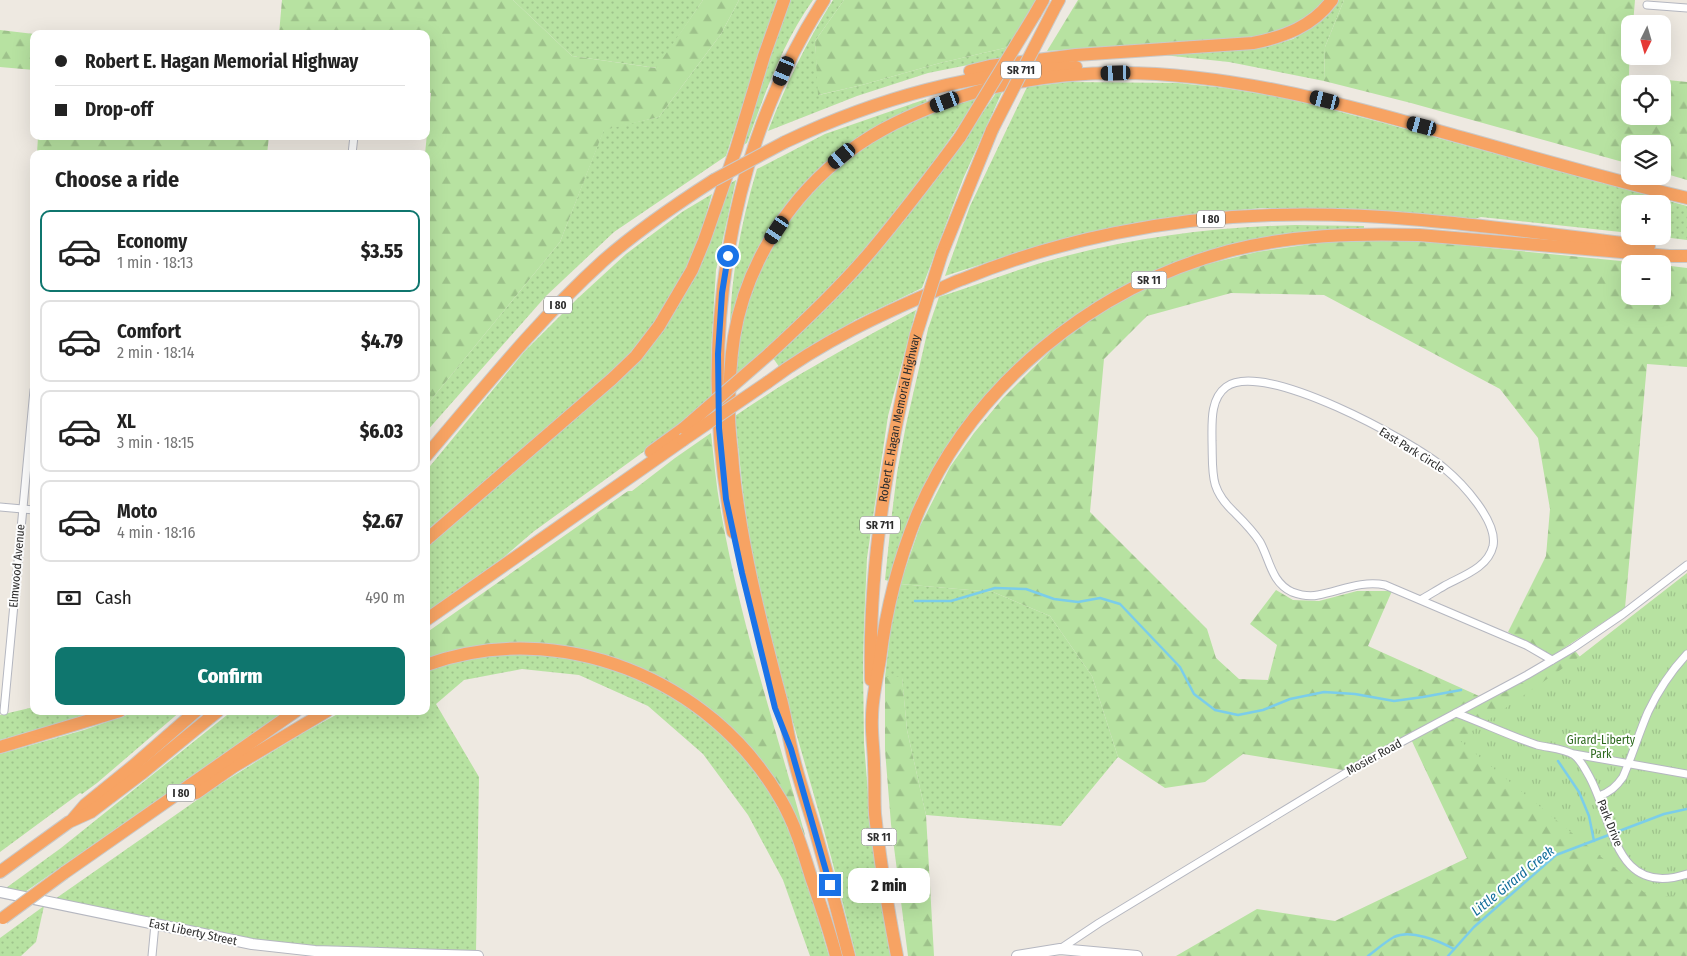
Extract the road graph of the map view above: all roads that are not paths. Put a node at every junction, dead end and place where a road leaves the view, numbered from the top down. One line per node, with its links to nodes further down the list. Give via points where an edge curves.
1 (784, 0): 21 (highway, via 704,241 692,270 659,326 636,356 612,379)
2 (824, 0): 37 (highway, via 784,71 758,137 728,256 718,338 719,428 726,499 775,708)
3 (1043, 0): 16 (highway, bridge, via 960,137 870,252 821,305)
4 (1332, 0): 8 (highway, via 1321,13 1299,29 1269,40 1237,45 1076,55 990,66 945,76 851,105)
5 (1061, 5): 35 (highway, Robert E. Hagan Memorial Highway / SR 711, bridge, via 1023,66 992,130 942,253 916,335 894,431 878,544 870,661)
6 (1647, 5): 7 (street)
7 (1687, 8)
8 (786, 137): 9 (highway, I 80, via 865,108 960,81 1044,69 1155,67 1208,70 1301,87); 17 (highway, I 80, bridge, via 714,180 631,238 520,344)
9 (1621, 173)
10 (1665, 185): 11 (highway, I 80)
11 (1687, 191)
12 (1687, 198): 37 (highway, via 1311,97 1234,82 1155,74 1076,75 1028,80 975,92 915,114 865,140 822,174 802,195 769,242 756,267 734,334 729,420 738,516)
13 (1687, 251): 16 (highway, I 80, bridge, via 1361,217 1273,215 1171,224 1068,244 962,279 854,328 796,361)
14 (1687, 256): 35 (highway, SR 11, via 1419,235 1304,238 1266,242 1185,265 1099,307 1032,356 1009,380 964,433 931,487 902,556 893,587 885,619)
15 (30, 430): 19 (street, Elmwood Avenue)
16 (683, 434): 24 (highway, I 80, via 566,522)
17 (430, 451)
18 (0, 507): 19 (street)
19 (22, 509): 20 (street); 28 (street, Elmwood Avenue)
20 (30, 510)
21 (430, 537)
22 (1687, 565): 26 (street, Mosier Road, via 1623,614)
23 (1422, 599): 23 (street, East Park Circle, via 1380,584 1363,584 1306,596 1288,590 1277,580 1258,540 1219,496 1213,477 1214,406 1227,386 1240,382 1271,385 1340,408 1427,456 1472,497 1490,525 1494,539 1489,555 1478,567); 26 (street, via 1526,645)
24 (430, 617)
25 (1687, 654): 39 (street, via 1660,689)
26 (1552, 660): 29 (street, Mosier Road)
27 (430, 664): 52 (highway, via 490,651 538,649 575,653 627,668 692,702 745,749 781,800 799,840)
28 (4, 711)
29 (1456, 713): 38 (street, via 1531,742); 49 (street, Mosier Road, via 1364,762)
30 (107, 715): 36 (highway)
31 (191, 715): 42 (highway)
32 (213, 715): 42 (highway, via 98,807)
33 (290, 715): 43 (highway, I 80)
34 (320, 715): 43 (highway, via 234,767 132,836)
35 (872, 718): 54 (highway, SR 11, via 875,812)
36 (0, 747)
37 (791, 749): 53 (highway)
38 (1573, 754): 39 (street); 41 (street, Park Drive)
39 (1628, 765): 40 (street); 41 (street, via 1617,786)
40 (1687, 774)
41 (1599, 796): 45 (street, Park Drive, via 1616,844 1629,864 1644,876 1663,880)
42 (69, 822): 44 (highway)
43 (97, 851): 47 (highway, I 80, bridge)
44 (2, 870)
45 (1687, 874)
46 (0, 892): 48 (street, East Liberty Street)
47 (1, 919)
48 (155, 924): 50 (street); 51 (street, East Liberty Street, via 287,949)
49 (1060, 949): 55 (street); 56 (street)
50 (152, 956)
51 (478, 956)
52 (836, 956)
53 (849, 956)
54 (897, 956)
55 (1017, 956)
56 (1137, 956)

